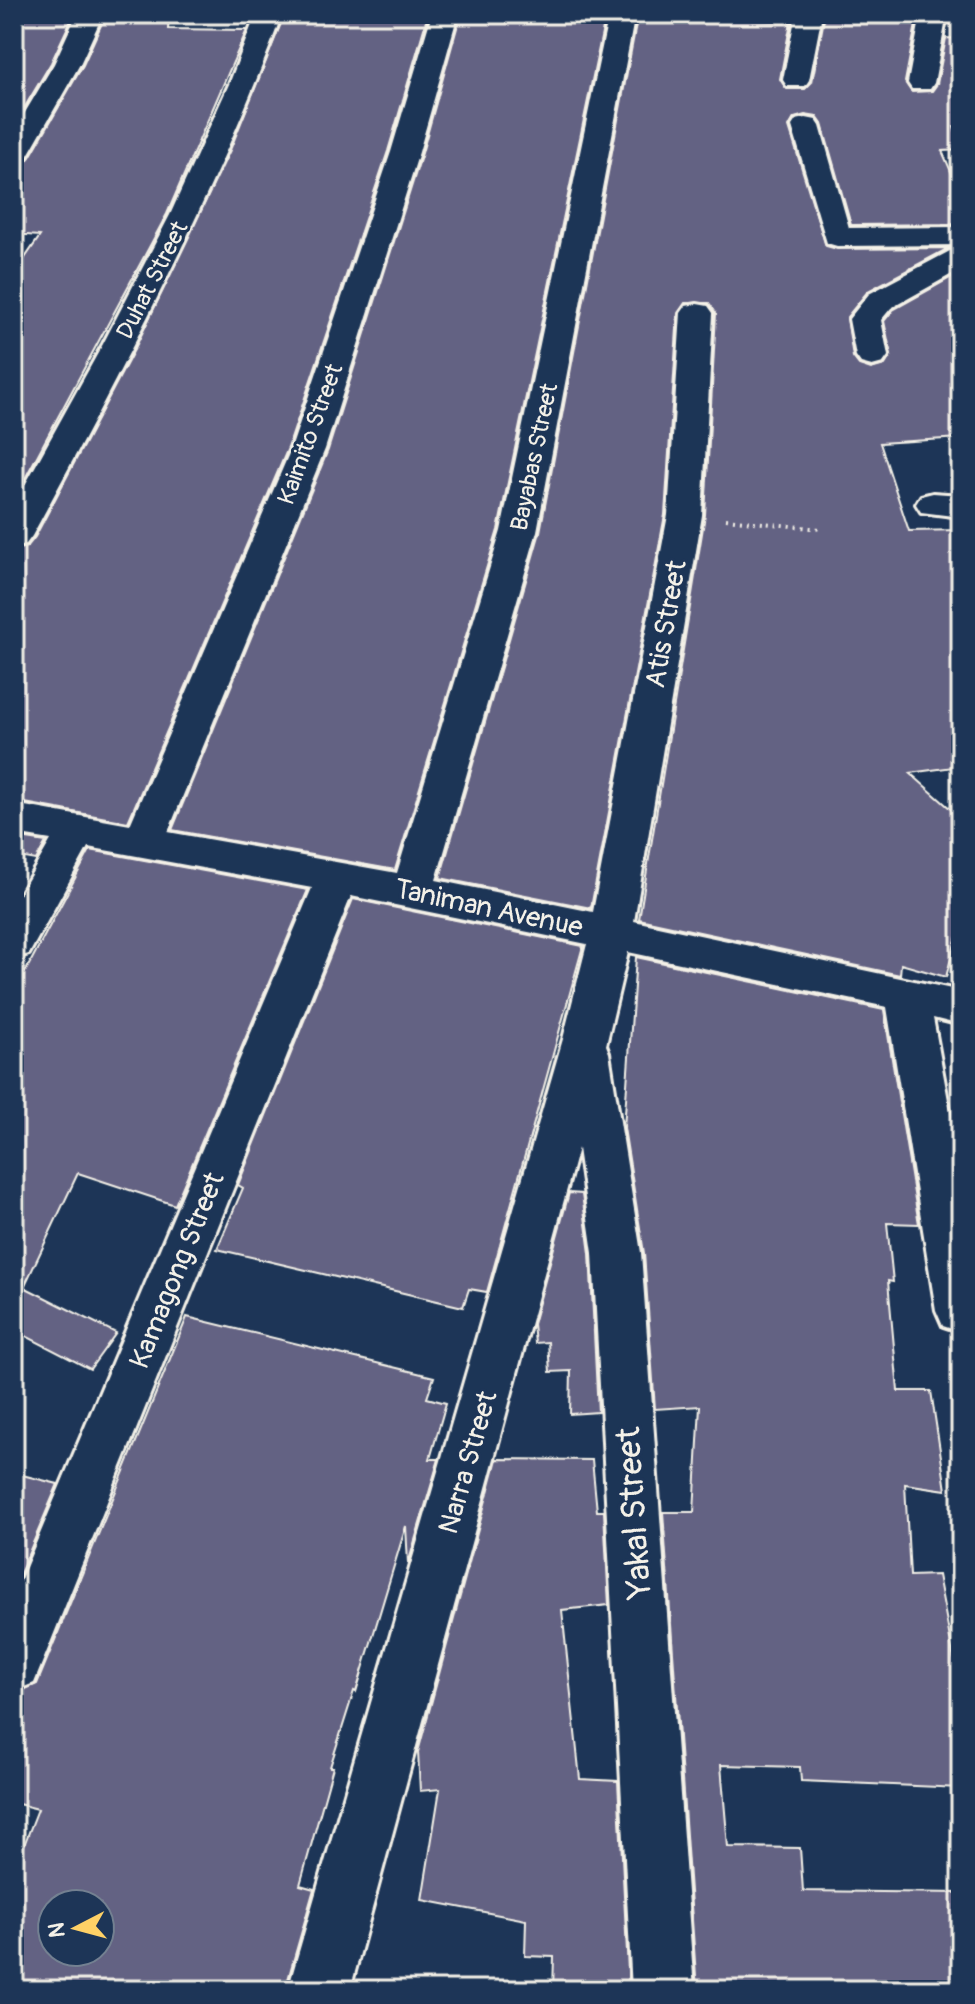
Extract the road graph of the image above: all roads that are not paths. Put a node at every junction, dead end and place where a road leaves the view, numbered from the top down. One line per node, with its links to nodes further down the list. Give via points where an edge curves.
1 (90, 14): 10 (street)
2 (269, 14): 15 (street, Duhat Street, via 247,75 146,296)
3 (445, 14): 18 (street, Kaimito Street, via 308,449)
4 (622, 14): 20 (street, Bayabas Street, via 519,531)
5 (809, 14): 7 (street)
6 (934, 14): 8 (street)
7 (796, 80)
8 (921, 83)
9 (806, 126): 11 (street, via 837,237)
10 (14, 155)
11 (961, 236)
12 (961, 257): 14 (street, via 880,301 865,319)
13 (697, 313): 21 (street, Atis Street, via 685,515)
14 (872, 356)
15 (14, 536)
16 (14, 819): 17 (street, Taniman Avenue)
17 (77, 830): 18 (street, Taniman Avenue); 22 (street)
18 (143, 842): 19 (street, Taniman Avenue)
19 (338, 877): 20 (street, Taniman Avenue); 27 (street, Kamagong Street)
20 (412, 891): 21 (street, Taniman Avenue)
21 (611, 933): 23 (street, Taniman Avenue); 25 (street, Narra Street)
22 (14, 942)
23 (907, 994): 24 (street, Taniman Avenue); 26 (street)
24 (961, 1008)
25 (585, 1039): 28 (street, Narra Street); 29 (street, Yakal Street, via 617,1253)
26 (961, 1310)
27 (14, 1663)
28 (319, 1990)
29 (663, 1990)

